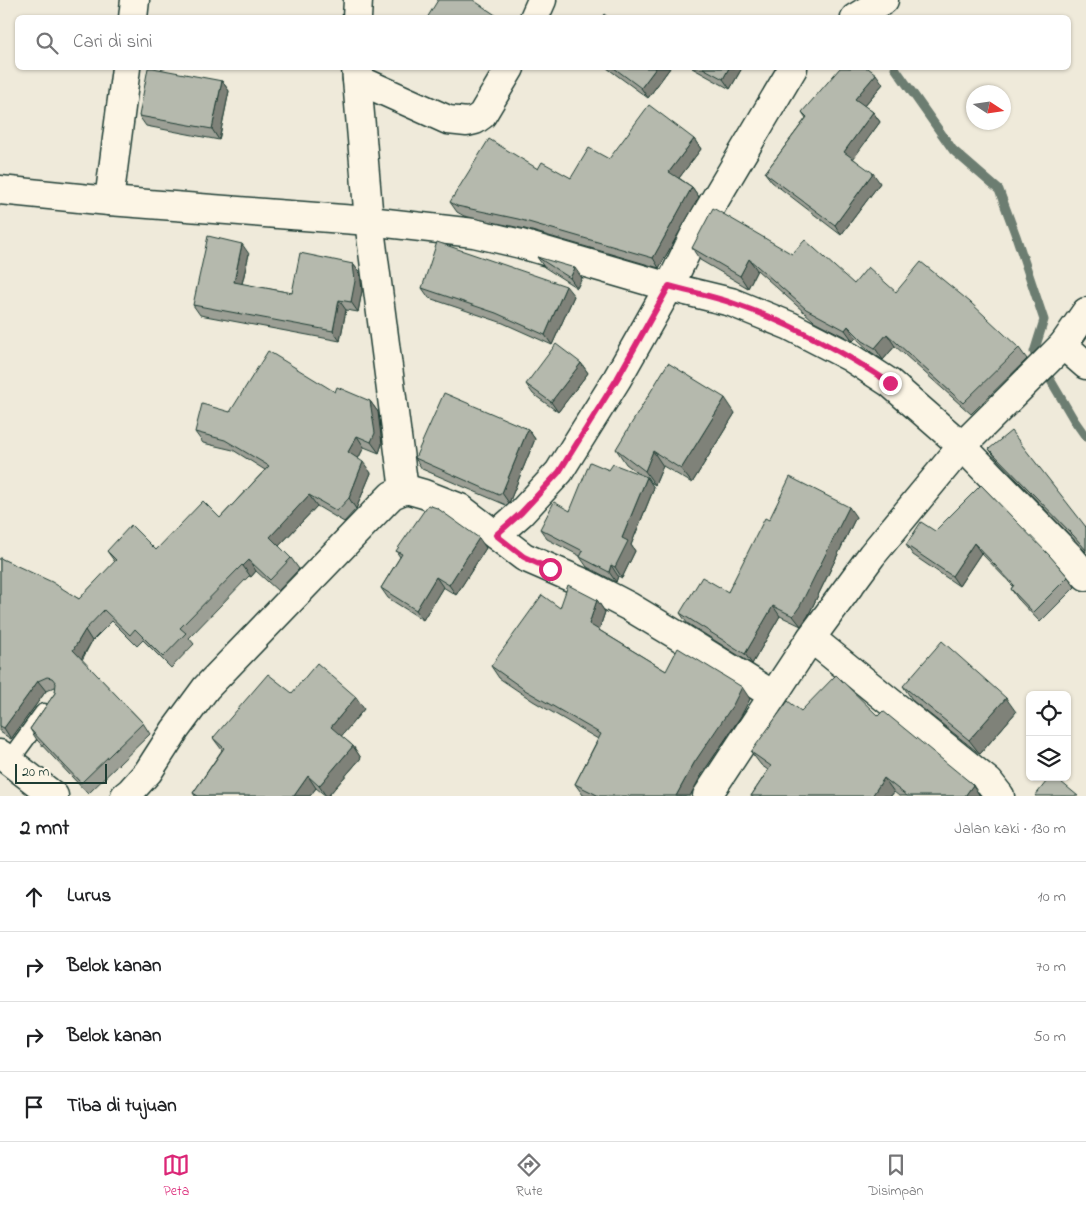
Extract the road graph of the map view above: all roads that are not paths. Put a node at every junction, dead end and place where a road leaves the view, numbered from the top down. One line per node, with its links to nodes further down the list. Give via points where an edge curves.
1 (136, 0): 5 (street)
2 (358, 0): 6 (street)
3 (542, 0): 7 (street)
4 (884, 0): 8 (street)
5 (134, 15)
6 (358, 15)
7 (535, 15)
8 (860, 15)
9 (126, 70): 14 (street)
10 (509, 70): 12 (street, via 482,114 467,122 448,120)
11 (792, 70): 16 (street, via 697,230)
12 (357, 73): 15 (street)
13 (0, 190): 14 (street)
14 (109, 201): 15 (street)
15 (369, 221): 16 (street, via 474,233); 21 (street)
16 (669, 286): 20 (street, via 731,302 790,326 850,357 890,383); 22 (street, via 617,379 559,472)
17 (1086, 312): 18 (street)
18 (1063, 345): 19 (street); 20 (street)
19 (1086, 365)
20 (962, 446): 23 (street); 24 (street, via 872,555)
21 (404, 490): 22 (street, via 460,508); 29 (street, via 386,501 206,688 148,772)
22 (496, 535): 25 (street, via 524,557 630,607)
23 (1086, 576)
24 (811, 638): 25 (street); 31 (street, via 989,782)
25 (773, 695): 30 (street)
26 (54, 698): 27 (lane)
27 (3, 758): 28 (street)
28 (54, 796)
29 (124, 796)
30 (707, 796)
31 (1000, 796)

